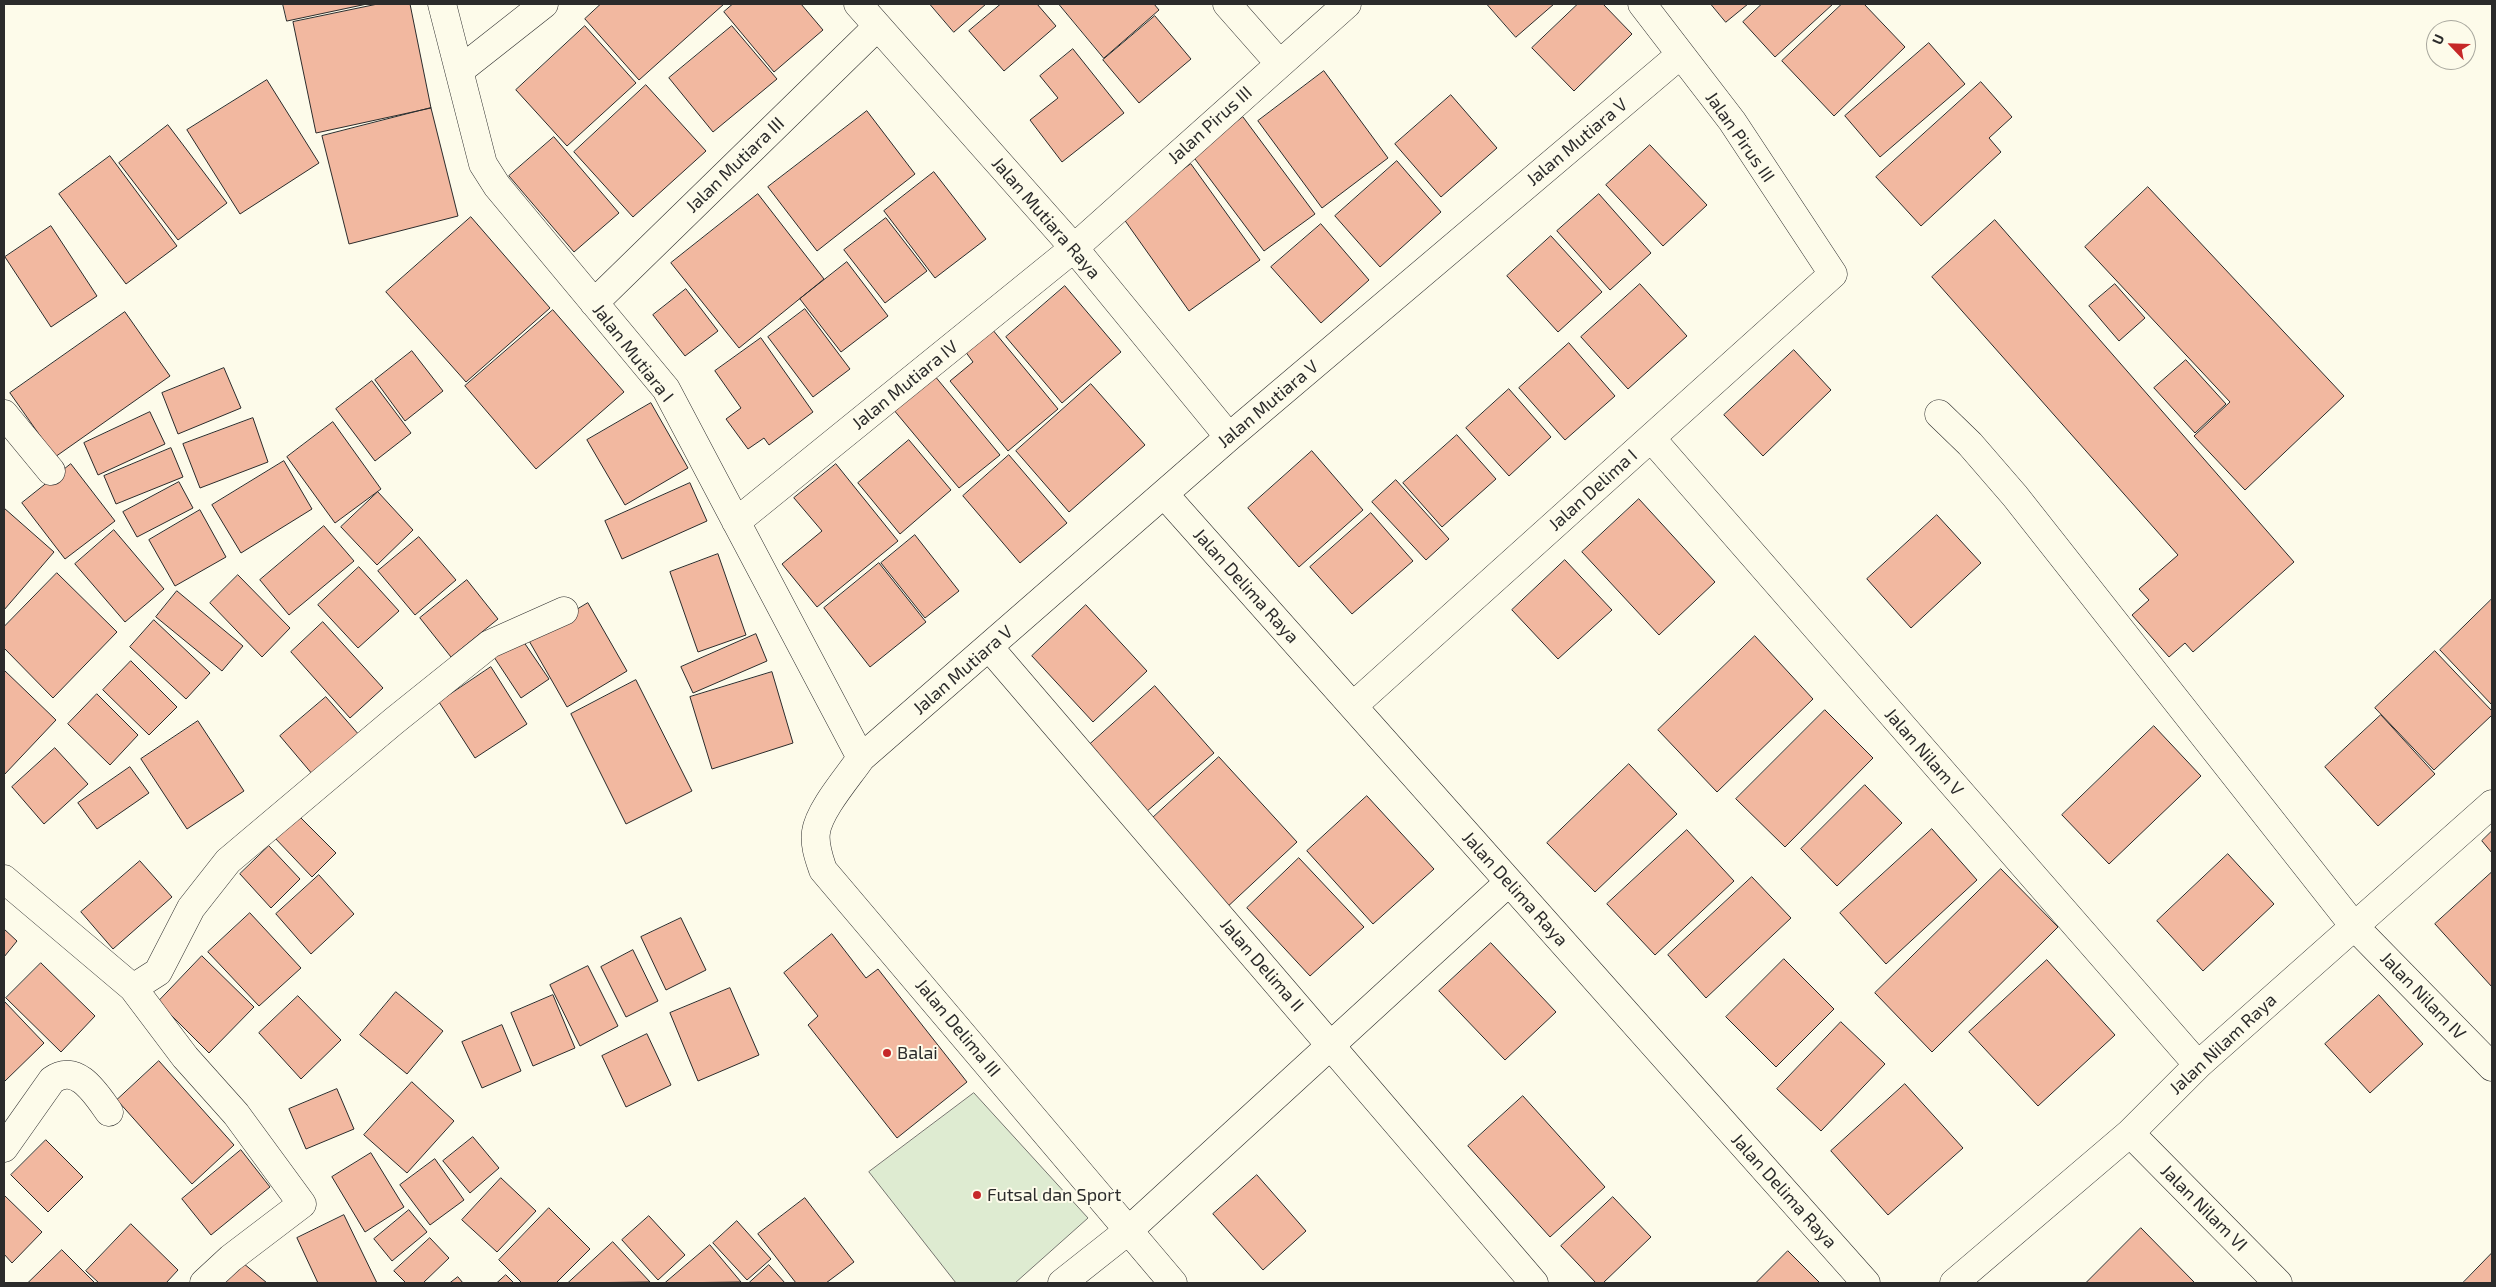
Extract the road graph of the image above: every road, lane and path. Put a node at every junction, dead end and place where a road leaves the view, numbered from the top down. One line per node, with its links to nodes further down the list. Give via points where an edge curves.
1 (442, 4): 10 (street, Jalan Mutiara I)
2 (544, 4): 10 (street)
3 (858, 4): 7 (street, Jalan Mutiara Raya)
4 (1227, 4): 9 (street)
5 (1347, 4): 9 (street, Jalan Pirus III)
6 (1642, 4): 8 (street, Jalan Pirus III)
7 (877, 27): 11 (street, Jalan Mutiara Raya); 13 (street, Jalan Mutiara III)
8 (1680, 55): 12 (street, Jalan Pirus III, via 1732,121); 16 (street, Jalan Mutiara V)
9 (1279, 62): 11 (street, Jalan Pirus III)
10 (459, 71): 13 (street, Jalan Mutiara I, via 483,164 497,186)
11 (1074, 248): 16 (street, Jalan Mutiara Raya); 20 (street, Jalan Mutiara IV)
12 (1833, 274): 17 (street, Jalan Delima I)
13 (594, 303): 20 (street, Jalan Mutiara I, via 666,389)
14 (4, 414): 18 (street)
15 (1939, 414): 28 (street, Jalan Nilam IV, via 2015,496)
16 (1229, 437): 19 (street, Jalan Mutiara V)
17 (1651, 438): 23 (street, Jalan Delima I); 31 (street, Jalan Nilam V)
18 (51, 472)
19 (1164, 494): 22 (street, Jalan Mutiara V); 23 (street, Jalan Delima Raya)
20 (736, 522): 24 (street, Jalan Mutiara I)
21 (564, 611): 29 (street, via 490,644 228,861 191,908 158,972)
22 (989, 647): 24 (street, Jalan Mutiara V); 30 (street, Jalan Delima II)
23 (1353, 706): 27 (street, Jalan Delima Raya)
24 (861, 758): 36 (street, Jalan Delima III, via 825,810 816,831 816,853 823,870)
25 (2492, 804): 28 (street, Jalan Nilam Raya)
26 (4, 879): 29 (street)
27 (1509, 882): 30 (street); 41 (street, Jalan Delima Raya)
28 (2354, 926): 31 (street, Jalan Nilam Raya); 32 (street, Jalan Nilam IV)
29 (133, 988): 37 (street, via 185,1057 236,1114 302,1204 231,1258)
30 (1330, 1045): 36 (street); 40 (street, Jalan Delima II)
31 (2198, 1065): 34 (street, Jalan Nilam Raya)
32 (2492, 1067)
33 (109, 1112): 35 (street, via 81,1079 69,1074 58,1076)
34 (2130, 1133): 42 (street, Jalan Nilam Raya); 43 (street, Jalan Nilam VI)
35 (4, 1148)
36 (1129, 1230): 38 (street); 39 (street, Jalan Delima III)
37 (204, 1283)
38 (1062, 1283)
39 (1173, 1283)
40 (1534, 1283)
41 (1866, 1283)
42 (1954, 1283)
43 (2278, 1283)

